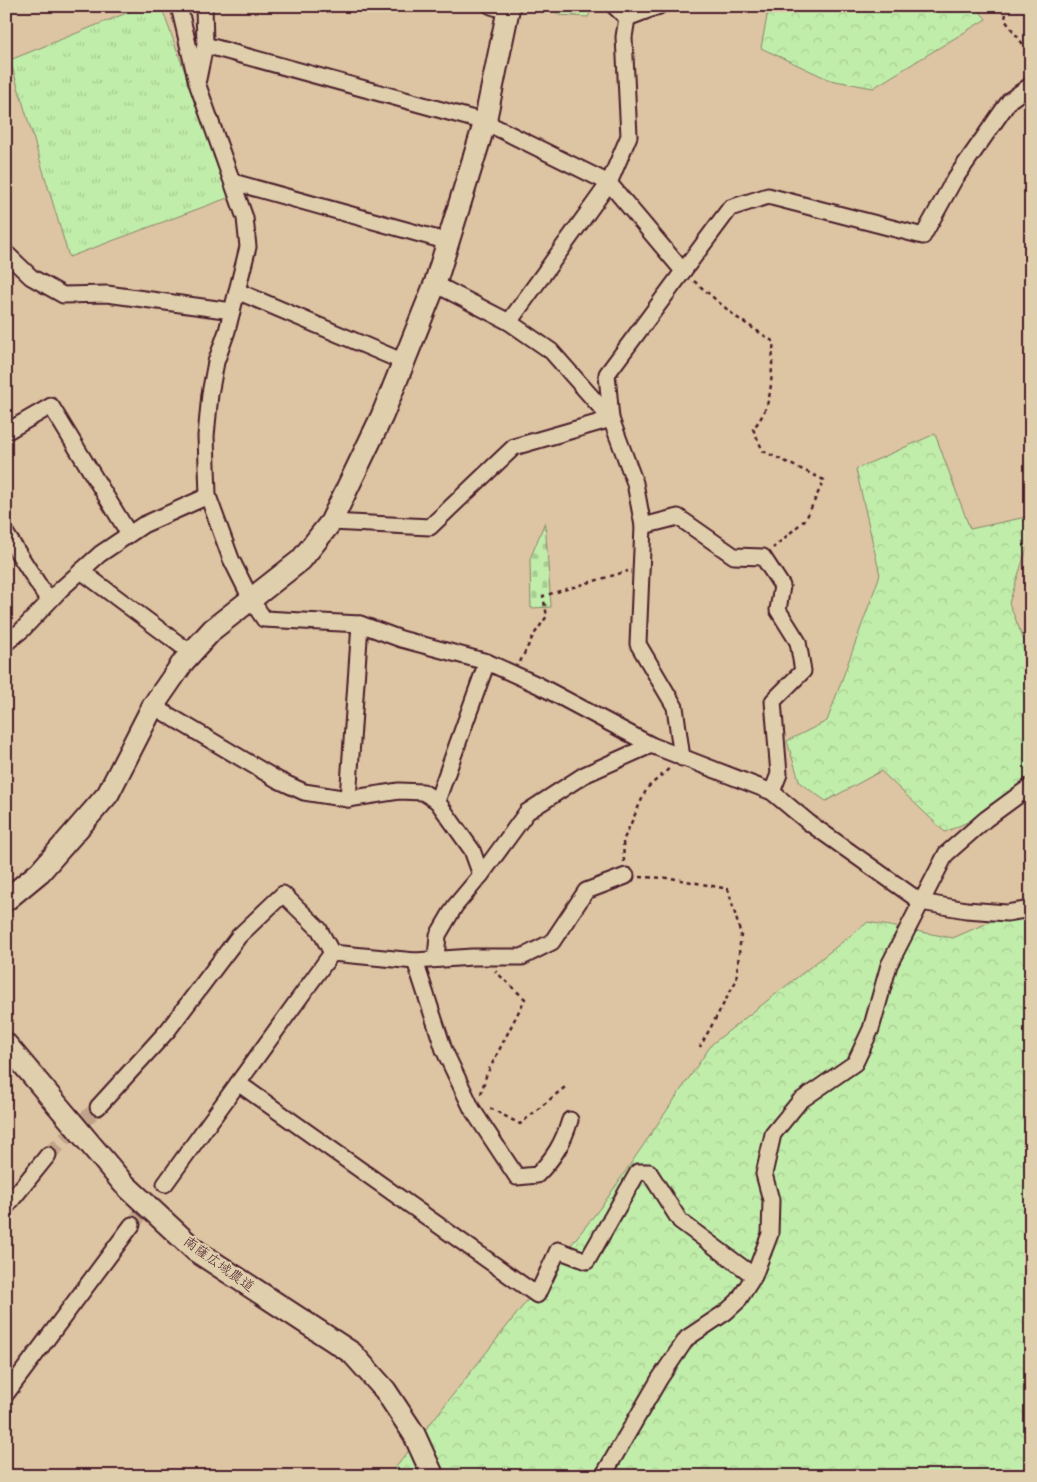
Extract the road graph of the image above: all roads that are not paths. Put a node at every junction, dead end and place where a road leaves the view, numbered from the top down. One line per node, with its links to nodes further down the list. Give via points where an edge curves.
1 (178, 6): 8 (street)
2 (204, 6): 7 (street)
3 (614, 6): 6 (street)
4 (659, 6): 6 (street)
5 (503, 8): 10 (street)
6 (627, 18): 12 (street, via 624,37 629,136)
7 (205, 45): 8 (street); 10 (street)
8 (197, 82): 11 (street)
9 (1031, 85): 15 (street, via 1010,100 954,180 923,236 768,196 730,208)
10 (486, 122): 12 (street); 13 (street)
11 (233, 182): 13 (street); 17 (street, via 245,218 248,247)
12 (609, 184): 15 (street); 19 (street)
13 (450, 242): 16 (street)
14 (6, 253): 18 (street, via 31,277 63,294 107,294)
15 (683, 272): 21 (street, via 607,374)
16 (435, 284): 19 (street); 20 (street)
17 (237, 291): 18 (street); 20 (street)
18 (232, 310): 23 (street, via 210,394 206,436)
19 (509, 322): 21 (street, via 551,351)
20 (404, 362): 24 (street)
21 (611, 419): 24 (street, via 514,447 430,527); 25 (street, via 635,483)
22 (6, 432): 27 (street, via 51,406)
23 (208, 496): 27 (street); 30 (street, via 231,558)
24 (331, 522): 30 (street, via 301,560)
25 (643, 526): 37 (street, via 638,644 675,707); 39 (street, via 678,517 734,556 763,557 782,586 778,610 798,642 803,670 773,701 779,774)
26 (6, 534): 29 (street)
27 (129, 534): 28 (street)
28 (81, 571): 29 (street); 33 (street)
29 (49, 601): 32 (street)
30 (252, 601): 31 (street, via 264,619); 33 (street, via 214,630)
31 (360, 624): 34 (street, via 401,639); 40 (street)
32 (6, 643)
33 (192, 653): 35 (street)
34 (487, 662): 36 (street); 41 (street)
35 (152, 706): 40 (street, via 295,788); 44 (street, via 108,794 40,872)
36 (651, 746): 37 (street); 42 (street, via 584,775 527,812)
37 (682, 758): 39 (street)
38 (1031, 786): 45 (street, via 946,854)
39 (772, 792): 45 (street, via 808,822)
40 (348, 799): 41 (street, via 399,791 423,792)
41 (437, 801): 42 (street, via 472,850)
42 (481, 875): 48 (street, via 456,906 438,936)
43 (626, 876): 48 (street, via 586,891 552,942 522,957)
44 (6, 900)
45 (921, 902): 46 (street, via 1007,913); 58 (street, via 889,965 871,1029 855,1063 800,1101 773,1134 764,1174 771,1200 770,1234)
46 (1031, 909)
47 (332, 953): 49 (street); 51 (street); 52 (street, via 320,929 283,894 239,936 168,1030)
48 (436, 958): 49 (street)
49 (415, 961): 53 (street, via 452,1067 472,1109 517,1177 537,1175 554,1158)
50 (6, 1044): 60 (street, 南薩広域農道, via 122,1182 196,1251 352,1353 395,1404 414,1434)
51 (238, 1083): 55 (street); 58 (street, via 537,1296 558,1250 587,1260 638,1172 649,1172 680,1221)
52 (98, 1107)
53 (570, 1120)
54 (48, 1155): 56 (street)
55 (165, 1184)
56 (6, 1207)
57 (132, 1225): 59 (street)
58 (754, 1276): 61 (street, via 738,1301 687,1338)
59 (6, 1394)
60 (433, 1476)
61 (603, 1476)

